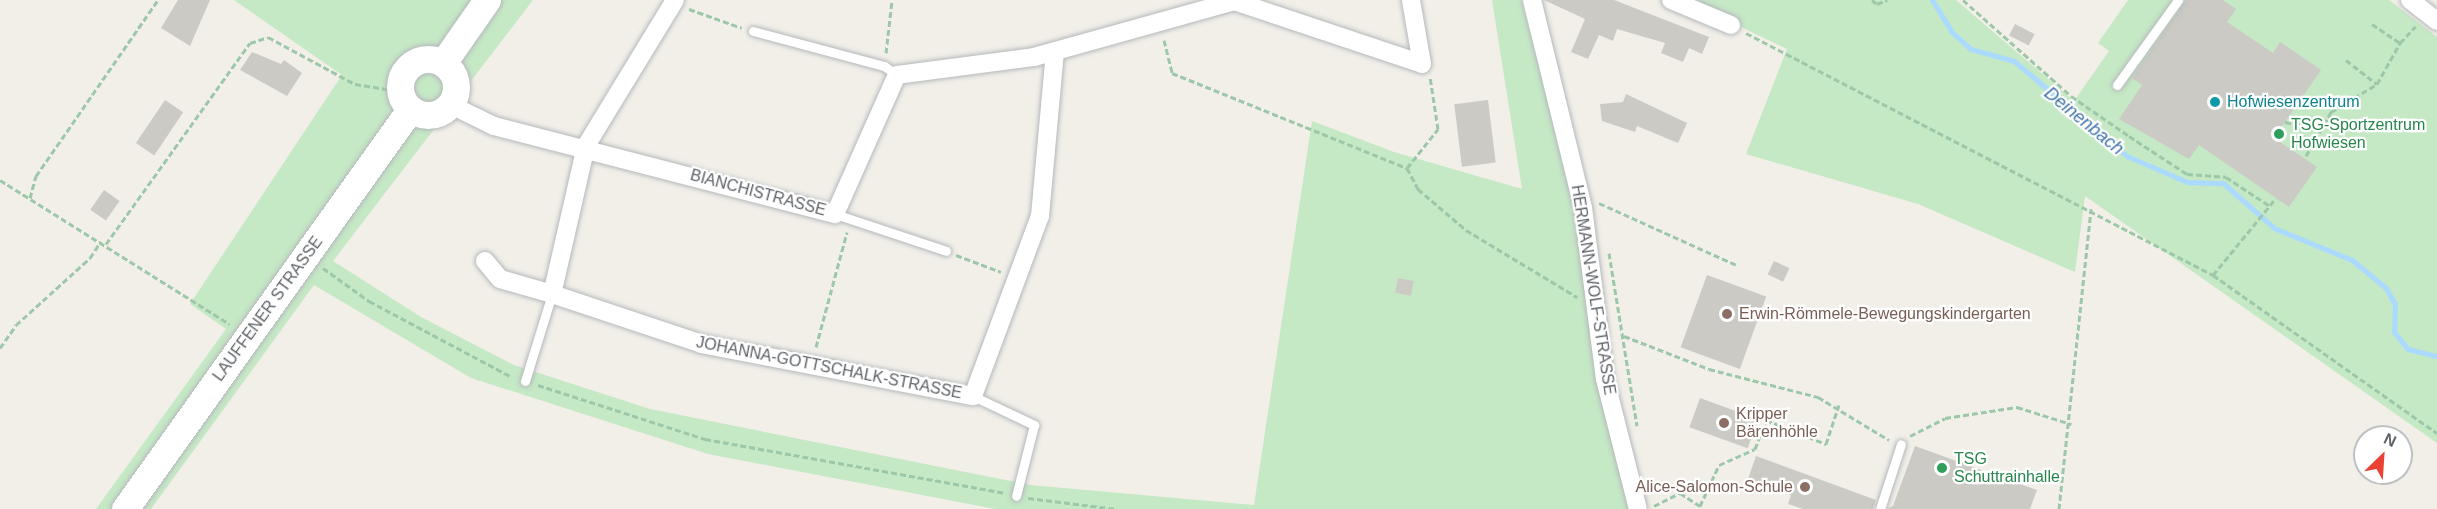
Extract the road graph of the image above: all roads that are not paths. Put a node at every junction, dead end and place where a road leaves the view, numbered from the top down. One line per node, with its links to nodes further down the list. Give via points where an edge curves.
1 (487, 0): 12 (street)
2 (675, 0): 17 (street)
3 (1411, 0): 11 (street, via 1422,64 1234,1)
4 (1532, 0): 26 (street, HERMANN-WOLF-STRASSE, via 1583,208 1592,305)
5 (1671, 0): 9 (street)
6 (2178, 0): 14 (lane)
7 (2410, 0): 8 (street)
8 (2434, 18)
9 (1731, 25)
10 (753, 31): 13 (lane)
11 (1055, 52): 13 (street); 23 (street, JOHANNA-GOTTSCHALK-STRASSE, via 1040,216)
12 (443, 63): 15 (street, LAUFFENER STRASSE, via 412,63); 16 (street, via 456,82)
13 (890, 71): 18 (street, BIANCHISTRASSE)
14 (2117, 85)
15 (405, 100): 16 (street, via 431,116); 27 (street, LAUFFENER STRASSE, via 307,256)
16 (451, 105): 17 (street, BIANCHISTRASSE, via 494,126)
17 (585, 146): 18 (street, BIANCHISTRASSE); 21 (street)
18 (843, 216): 19 (lane)
19 (946, 251)
20 (485, 261): 21 (street, JOHANNA-GOTTSCHALK-STRASSE, via 500,279)
21 (552, 294): 22 (lane); 23 (street, JOHANNA-GOTTSCHALK-STRASSE, via 658,333)
22 (525, 381)
23 (973, 396): 25 (lane, via 1034,425)
24 (1901, 444): 28 (lane)
25 (1016, 496)
26 (1645, 508)
27 (125, 509)
28 (1880, 509)

